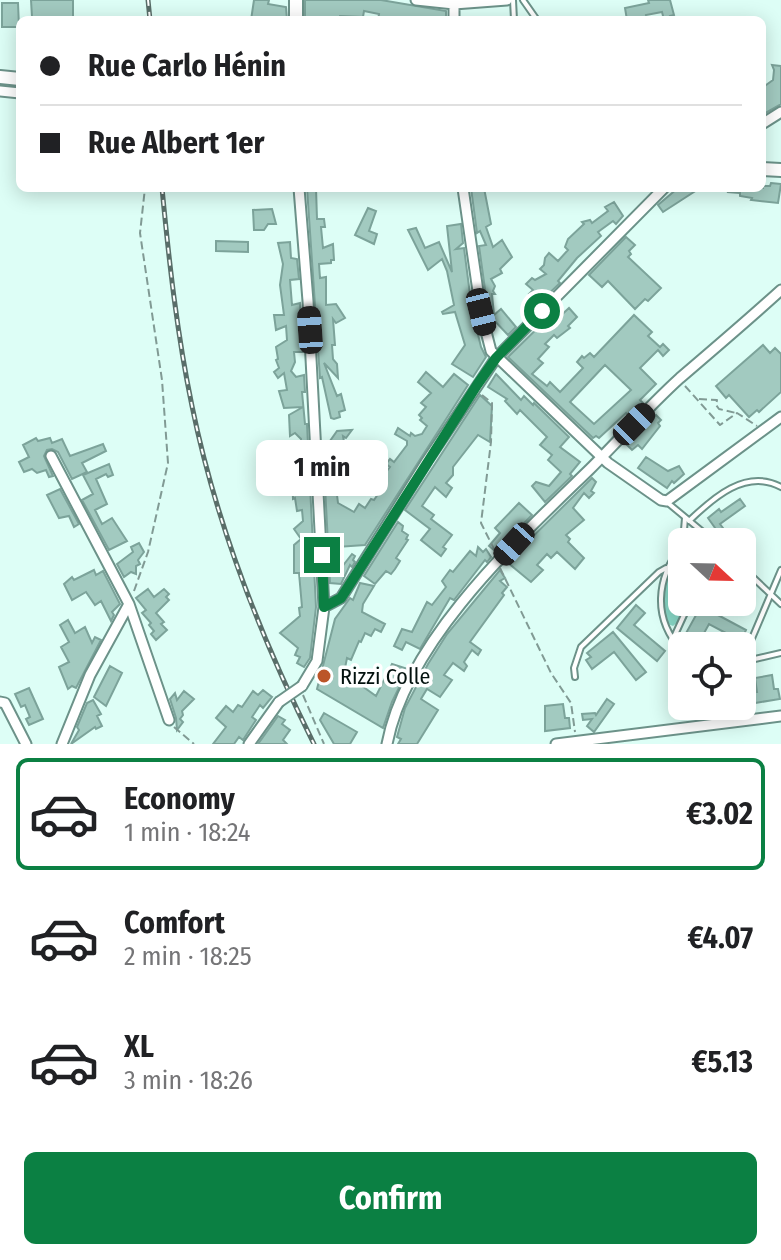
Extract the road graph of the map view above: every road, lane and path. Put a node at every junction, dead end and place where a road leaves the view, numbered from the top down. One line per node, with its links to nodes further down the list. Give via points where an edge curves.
1 (416, 0): 3 (street)
2 (507, 0): 4 (street)
3 (438, 2): 4 (street)
4 (454, 4): 5 (street)
5 (454, 16)
6 (145, 192): 31 (path, via 140,233 162,380 168,463 148,552)
7 (299, 192): 33 (street)
8 (464, 192): 11 (street, via 481,312)
9 (660, 192): 11 (street)
10 (781, 290): 12 (street)
11 (496, 358): 13 (street); 19 (street)
12 (679, 379): 14 (path); 19 (street)
13 (474, 389): 25 (path, via 492,403 481,523); 33 (street, via 341,598)
14 (698, 399): 15 (path, via 717,400 719,409); 15 (path, via 720,425)
15 (737, 413): 17 (path)
16 (781, 417): 17 (street)
17 (762, 431): 21 (street)
18 (51, 456): 31 (street)
19 (602, 456): 21 (street); 25 (street)
20 (781, 487): 22 (lane, via 766,481 739,484)
21 (667, 501): 22 (lane)
22 (687, 520): 23 (lane); 24 (lane)
23 (686, 528)
24 (697, 528)
25 (497, 563): 41 (path, via 571,703); 47 (street, via 457,608 420,663 392,721)
26 (668, 565): 27 (lane)
27 (666, 568): 34 (lane, via 660,604); 36 (lane, via 581,647)
28 (781, 570): 30 (lane)
29 (756, 580): 30 (lane)
30 (770, 594): 32 (lane); 35 (lane, via 742,662)
31 (129, 604): 40 (street); 43 (street, via 90,675)
32 (781, 604)
33 (324, 607): 37 (street, via 317,661)
34 (670, 632)
35 (781, 653)
36 (575, 677)
37 (302, 686): 45 (street, bridge, via 279,702); 46 (path, via 304,703)
38 (0, 702): 42 (street)
39 (781, 716): 41 (street)
40 (169, 720): 44 (path)
41 (576, 742): 48 (street)
42 (26, 744)
43 (62, 744)
44 (194, 744)
45 (249, 744)
46 (324, 744)
47 (387, 744)
48 (556, 744)

